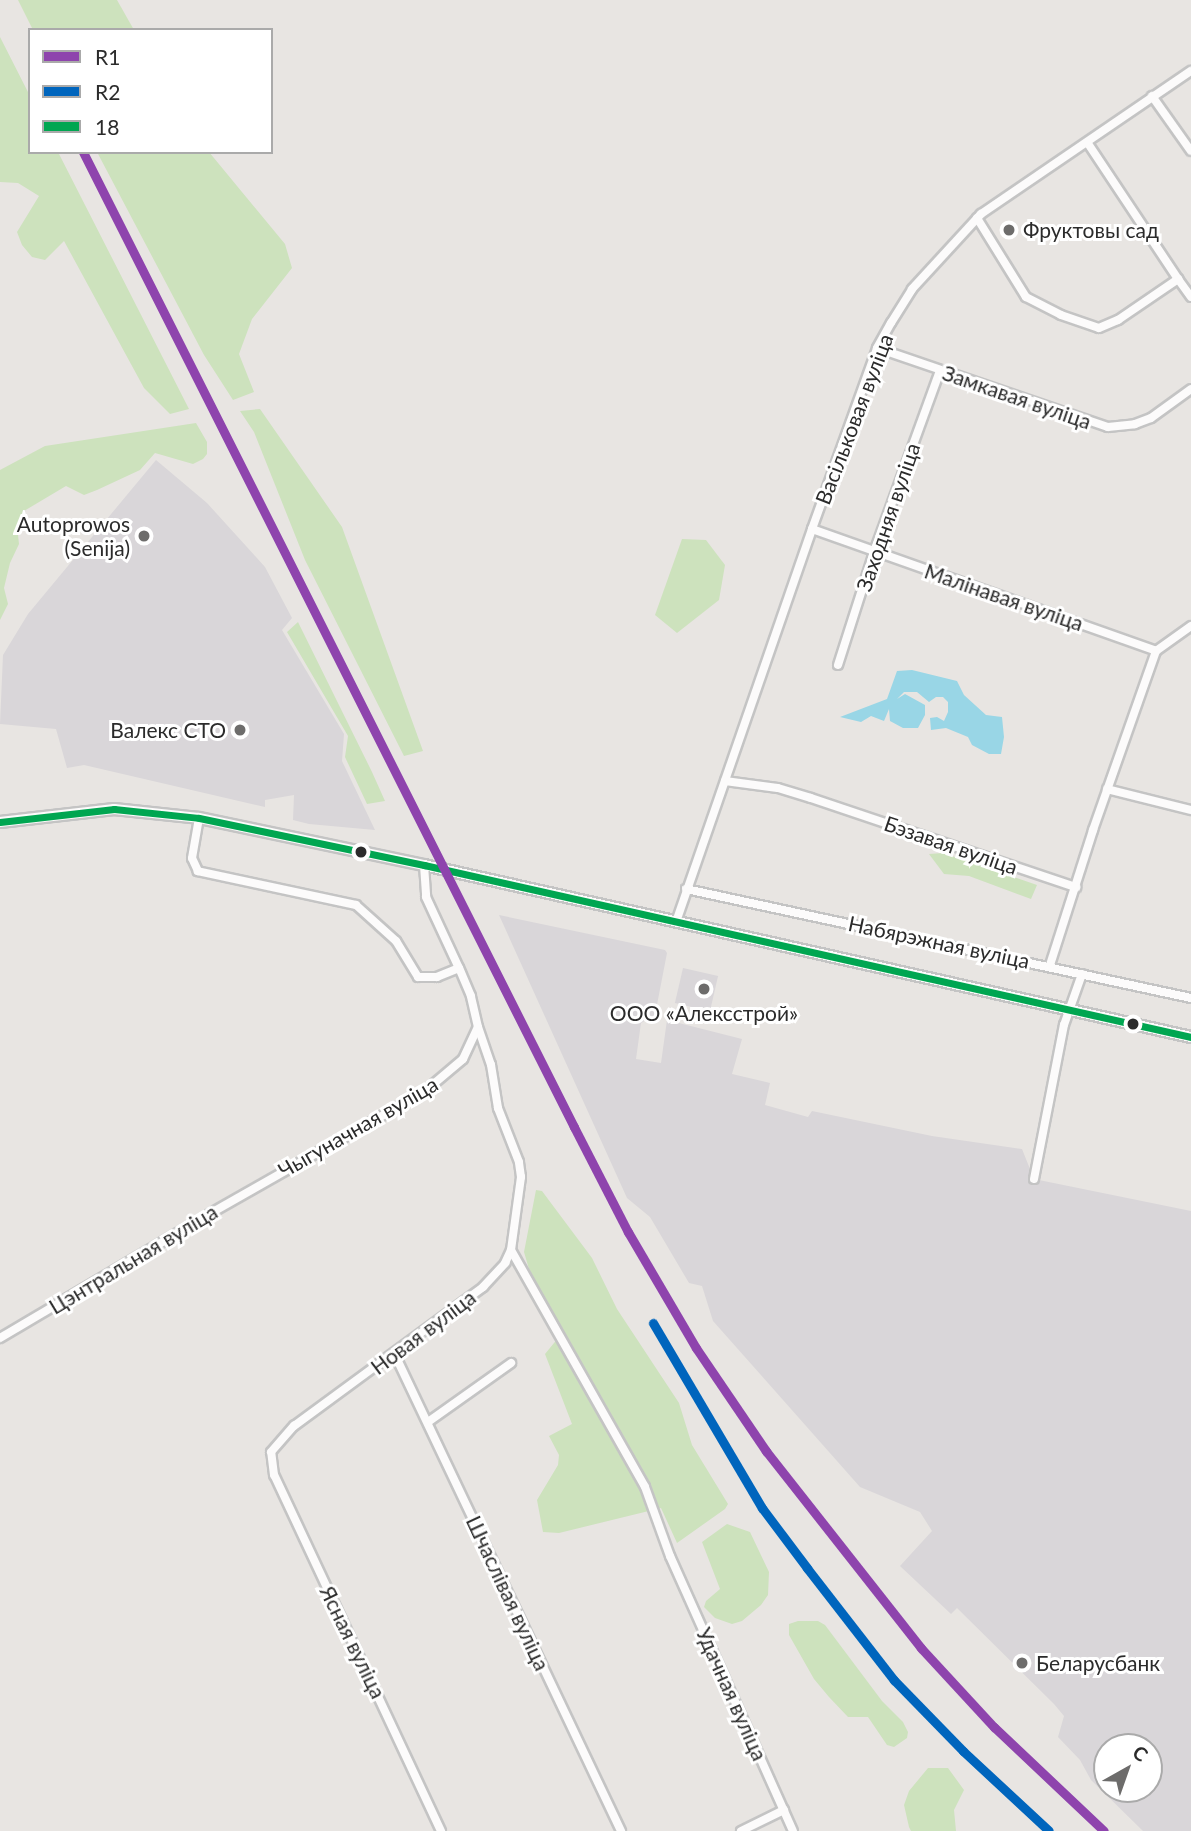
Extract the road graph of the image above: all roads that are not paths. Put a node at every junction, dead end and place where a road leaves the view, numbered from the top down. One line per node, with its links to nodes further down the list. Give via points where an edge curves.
1 (1191, 71): 2 (street, Васільковая вуліца)
2 (1152, 96): 3 (street, Васільковая вуліца); 4 (street)
3 (1087, 142): 5 (street, Васільковая вуліца); 6 (street)
4 (1191, 151)
5 (977, 218): 6 (street, via 1026,297 1099,328); 8 (street, Васільковая вуліца, via 912,289)
6 (1178, 279): 7 (street)
7 (1191, 297)
8 (877, 348): 9 (street, Замкавая вуліца); 11 (street, Васільковая вуліца)
9 (940, 371): 10 (street, Замкавая вуліца, via 1108,427 1151,418); 12 (street, Заходняя вуліца)
10 (1191, 389)
11 (812, 529): 12 (street, Малінавая вуліца); 16 (street, Васільковая вуліца)
12 (874, 552): 14 (street, Малінавая вуліца); 15 (street, Заходняя вуліца)
13 (1191, 626): 14 (street)
14 (1156, 651): 17 (street)
15 (838, 664)
16 (726, 781): 22 (street, Бэзавая вуліца, via 778,788); 23 (street, Васільковая вуліца)
17 (1107, 789): 18 (street); 22 (street)
18 (1191, 810)
19 (199, 818): 20 (street, via 114,809); 21 (street); 26 (street, via 192,858 198,870 356,905 396,941 418,977 438,977)
20 (0, 822)
21 (425, 864): 24 (street); 26 (street, via 426,897)
22 (1076, 887): 25 (street)
23 (686, 889): 24 (street, Васільковая вуліца); 25 (street, Набярэжная вуліца)
24 (676, 922): 29 (street)
25 (1050, 965): 27 (street, Набярэжная вуліца)
26 (459, 968): 30 (street)
27 (1082, 974): 28 (street, Набярэжная вуліца); 29 (street)
28 (1191, 998)
29 (1070, 1008): 31 (street); 32 (street)
30 (478, 1027): 33 (street, Чыгуначная вуліца, via 463,1059 424,1092); 34 (street, Новая вуліца, via 491,1065 498,1108 519,1162)
31 (1191, 1037)
32 (1034, 1178)
33 (267, 1181): 35 (street, Цэнтральная вуліца)
34 (511, 1250): 36 (street, Новая вуліца, via 483,1287); 40 (street, Удачная вуліца, via 645,1486 670,1556)
35 (0, 1338)
36 (395, 1355): 38 (street, Шчаслівая вуліца); 39 (street, Новая вуліца, via 294,1426)
37 (511, 1363): 38 (street)
38 (428, 1422): 42 (street, Шчаслівая вуліца)
39 (271, 1452): 41 (street, Ясная вуліца, via 274,1475)
40 (784, 1810): 43 (street); 44 (street, Удачная вуліца)
41 (441, 1831)
42 (621, 1831)
43 (741, 1831)
44 (793, 1831)

